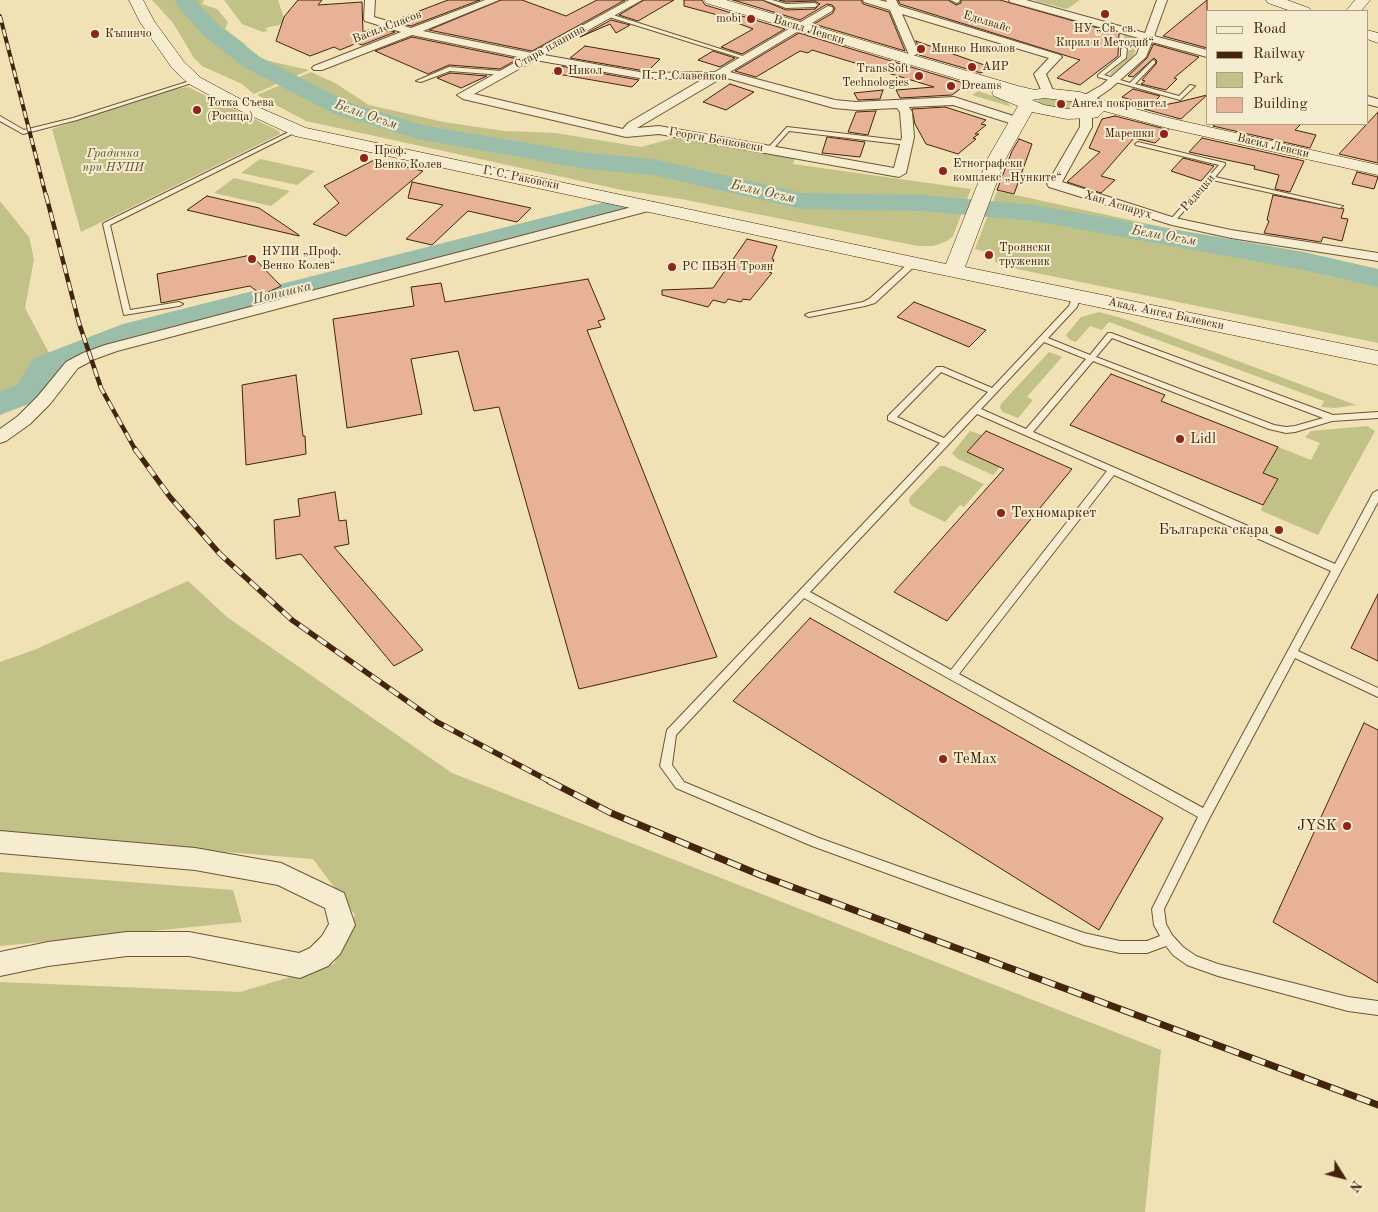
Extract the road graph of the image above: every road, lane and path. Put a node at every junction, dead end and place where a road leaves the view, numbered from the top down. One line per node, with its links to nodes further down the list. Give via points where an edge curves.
1 (136, 0): 32 (street, Г. С. Раковски, via 172,57)
2 (370, 0): 20 (street, П. Р. Славейков, via 369,19)
3 (494, 0): 20 (street, Васил Спасов)
4 (637, 0): 18 (street, Стара планина)
5 (711, 0): 19 (street, Васил Левски)
6 (767, 0): 14 (lane, via 786,6)
7 (797, 0): 14 (lane)
8 (868, 0): 13 (street, Еделвайс)
9 (1014, 0): 21 (street)
10 (1162, 0): 21 (street)
11 (1273, 0): 16 (street)
12 (1363, 0): 17 (street)
13 (893, 4): 25 (street); 37 (street, Еделвайс, via 1056,57 1040,74)
14 (815, 5): 15 (lane)
15 (828, 9): 19 (street)
16 (1301, 10)
17 (1354, 10)
18 (608, 16): 24 (street, Стара планина); 26 (lane)
19 (799, 26): 25 (street, Васил Левски); 26 (street)
20 (412, 32): 24 (street, П. Р. Славейков); 28 (street, Васил Спасов)
21 (1149, 38): 23 (street); 31 (street, via 1142,55)
22 (1124, 49): 31 (lane, via 1124,57 1100,76)
23 (1206, 54)
24 (535, 55): 29 (street, Стара планина); 30 (street, П. Р. Славейков, via 645,76)
25 (911, 56): 37 (street, Васил Левски)
26 (746, 58): 30 (street)
27 (1153, 62): 34 (lane)
28 (318, 68)
29 (502, 73): 33 (lane, via 449,69); 36 (street, Стара планина)
30 (716, 75): 38 (street, П. Р. Славейков, via 727,75 834,104); 44 (street, via 632,126)
31 (1114, 80): 34 (lane); 39 (street)
32 (195, 81): 41 (lane, via 23,132); 43 (street, Г. С. Раковски)
33 (419, 81)
34 (1130, 85): 35 (lane, via 1180,98)
35 (1192, 86)
36 (462, 95): 44 (street, Георги Бенковски)
37 (1036, 97): 39 (street); 40 (street, via 1040,109); 42 (street)
38 (900, 103): 42 (street, П. Р. Славейков, via 954,101); 45 (street, Георги Бенковски, via 906,112)
39 (1090, 108): 40 (street); 48 (street, Васил Левски, via 1256,136); 52 (street, Хан Аспарух, via 1086,127 1054,184)
40 (1053, 112): 42 (street, via 1031,116)
41 (0, 118)
42 (1015, 128): 55 (street, via 997,158)
43 (297, 130): 50 (street, Г. С. Раковски); 57 (lane, via 106,224 127,313)
44 (626, 133): 47 (street, Георги Бенковски, via 659,130)
45 (907, 143): 47 (lane, via 786,129); 47 (street, Георги Бенковски, via 899,172)
46 (1138, 144): 49 (lane, Радецки, via 1223,164)
47 (770, 150)
48 (1378, 170)
49 (1210, 178): 51 (lane); 52 (lane, Радецки)
50 (651, 206): 54 (street, Г. С. Раковски); 67 (street, via 111,348 72,365 30,414)
51 (1340, 206)
52 (1172, 221): 53 (street, Хан Аспарух, via 1249,237)
53 (1378, 257)
54 (914, 262): 55 (street, Г. С. Раковски); 58 (lane, via 872,301)
55 (954, 270): 56 (street, Акад. Ангел Балевски)
56 (1077, 295): 59 (lane, via 1073,307); 61 (street, Акад. Ангел Балевски)
57 (179, 304)
58 (809, 315)
59 (1042, 339): 60 (lane); 62 (lane)
60 (1091, 358): 65 (lane, via 1272,428 1295,429); 65 (lane, via 1111,335); 66 (lane)
61 (1378, 358)
62 (993, 391): 63 (lane); 68 (lane, via 940,369 891,418)
63 (975, 410): 66 (lane); 68 (lane)
64 (1378, 415): 65 (lane)
65 (1332, 418)
66 (1027, 433): 69 (lane)
67 (0, 437)
68 (945, 442): 72 (lane)
69 (1112, 471): 71 (lane); 74 (lane)
70 (1378, 493): 71 (lane)
71 (1337, 568): 73 (lane)
72 (803, 593): 74 (lane); 78 (lane, via 671,733 666,766 680,785 816,842 1084,939 1120,948 1147,947)
73 (1293, 653): 75 (lane); 76 (lane)
74 (952, 676): 76 (lane)
75 (1378, 693)
76 (1205, 815): 78 (lane, via 1158,909 1160,925)
77 (0, 842): 79 (street, via 195,859 281,874 335,901 342,925 331,945 319,957 300,966 189,944 127,944)
78 (1168, 939): 80 (lane, via 1192,961 1218,970 1348,1004)
79 (0, 964)
80 (1378, 1008)

